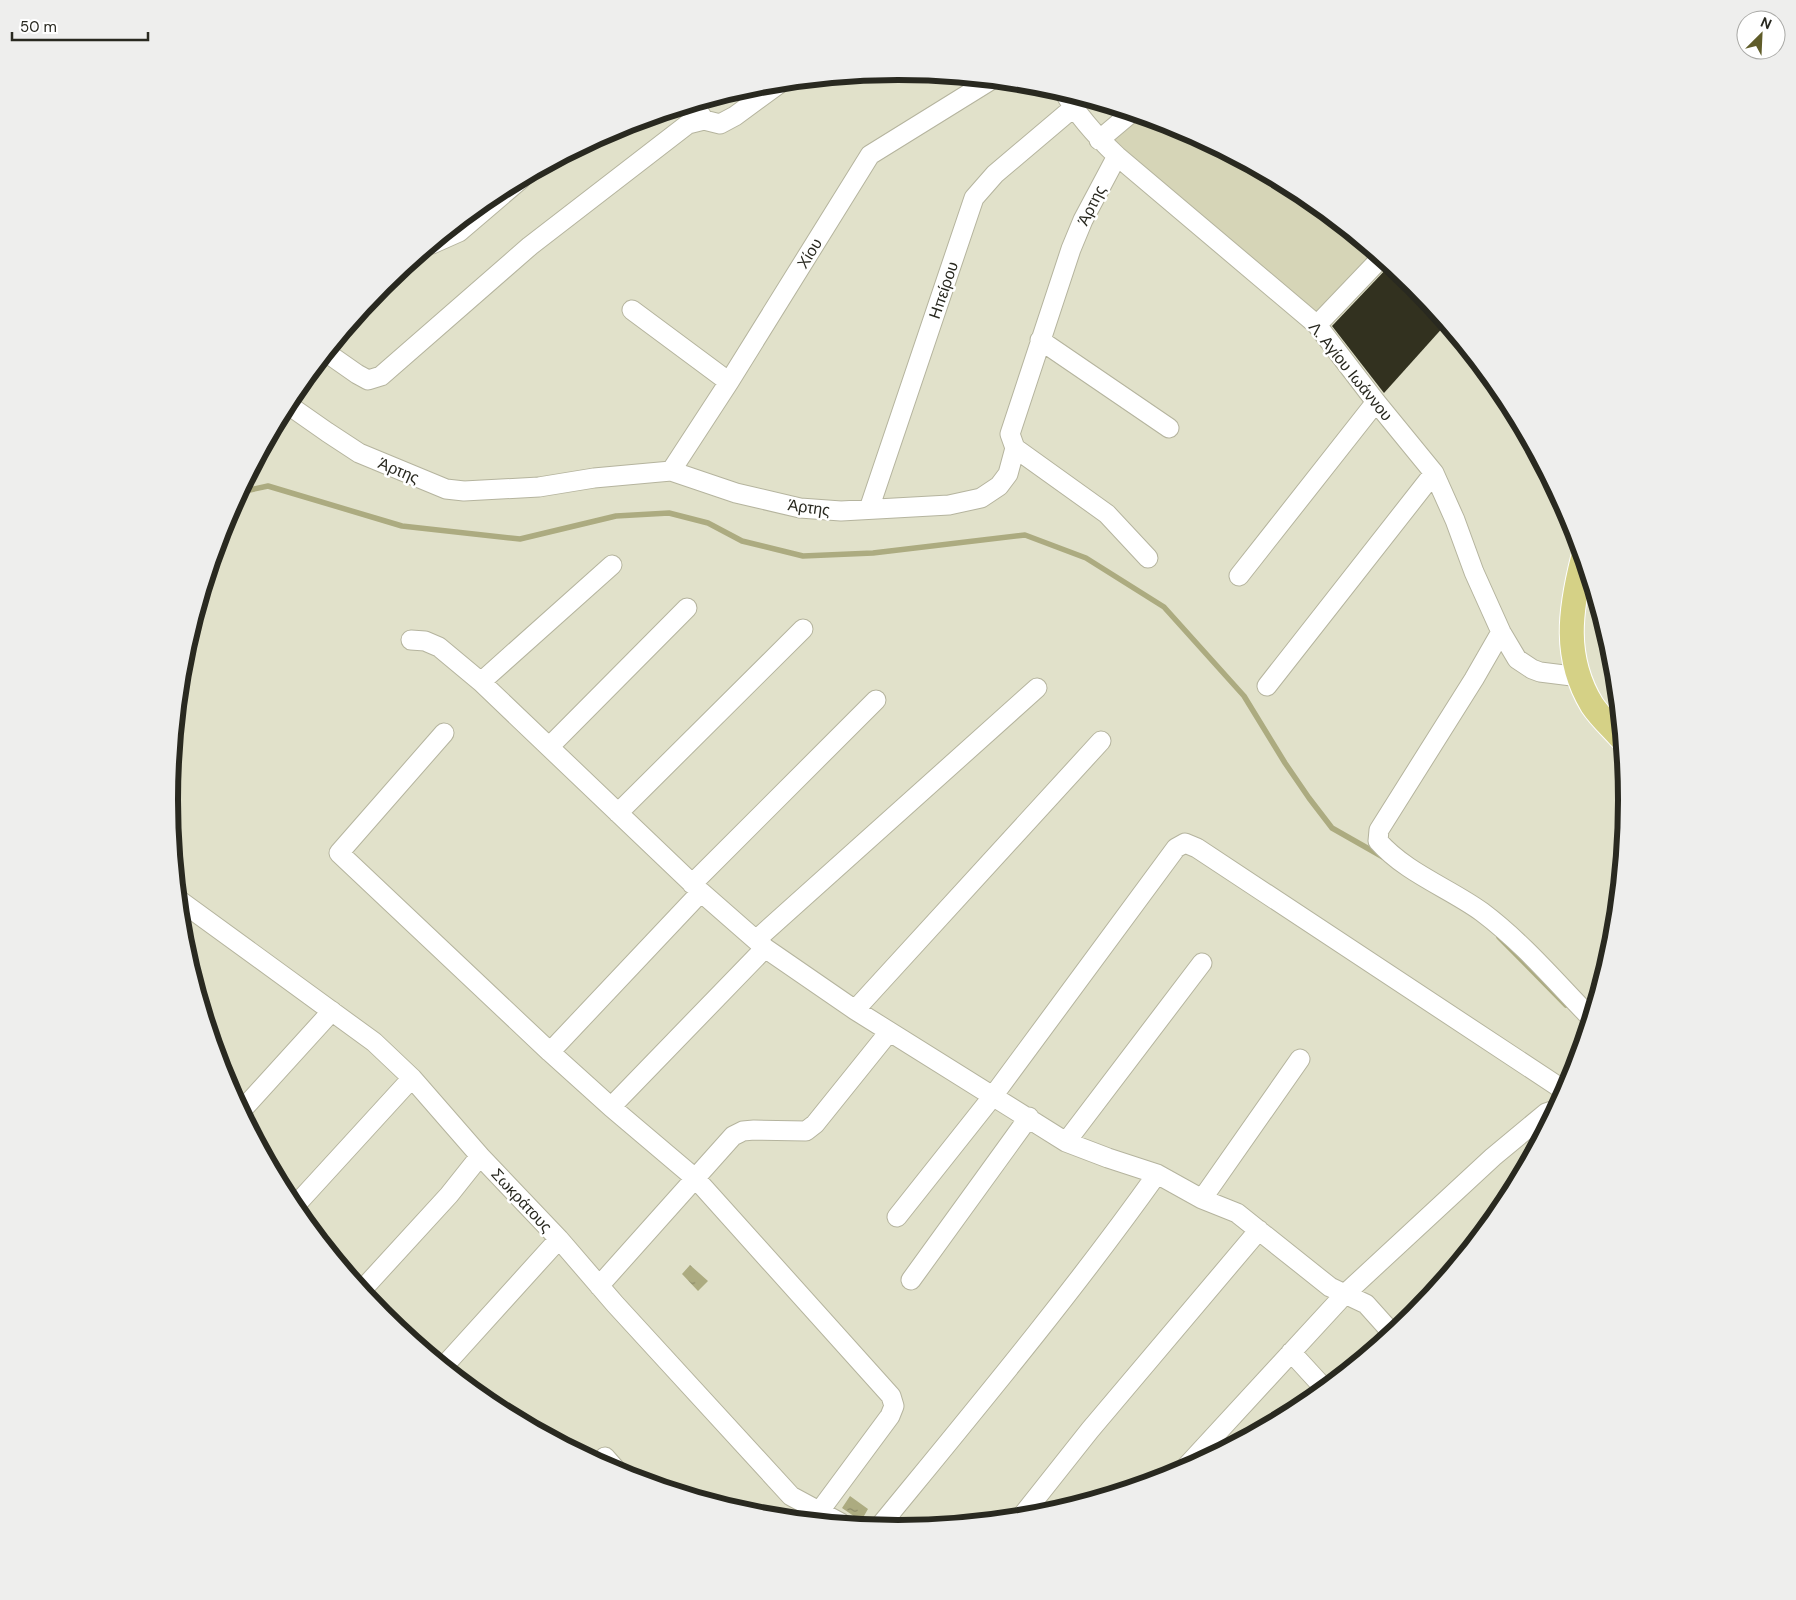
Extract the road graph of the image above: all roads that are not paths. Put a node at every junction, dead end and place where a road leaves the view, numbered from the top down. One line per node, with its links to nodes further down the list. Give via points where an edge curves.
1 (983, 85): 17 (street, Χίου, via 870,155)
2 (767, 92): 7 (street, via 720,124)
3 (1067, 101): 24 (street, Ηπείρου, via 974,198)
4 (1069, 101): 8 (street, Λ. Αγίου Ιωάννου)
5 (697, 109): 7 (street)
6 (1126, 117): 8 (street)
7 (704, 120): 16 (street, via 688,124 530,246 381,376 368,380)
8 (1100, 140): 9 (street, Λ. Αγίου Ιωάννου)
9 (1116, 156): 14 (street, Λ. Αγίου Ιωάννου); 15 (street, Άρτης, via 1083,220)
10 (476, 217): 11 (street)
11 (453, 235)
12 (1377, 262): 14 (street)
13 (632, 310): 17 (street)
14 (1317, 325): 18 (street, Λ. Αγίου Ιωάννου)
15 (1040, 340): 20 (street); 21 (street, Άρτης, via 1010,434)
16 (332, 356)
17 (729, 382): 22 (street, Χίου)
18 (1376, 402): 23 (street, Λ. Αγίου Ιωάννου); 28 (street)
19 (294, 409): 22 (street, Άρτης, via 360,452 446,489 539,487)
20 (1169, 428)
21 (1015, 448): 24 (street, Άρτης, via 1008,474 1000,486 981,498 949,504); 25 (street, via 1107,514)
22 (671, 470): 24 (street, Άρτης, via 736,492 800,508)
23 (1434, 473): 31 (street, Λ. Αγίου Ιωάννου); 35 (street)
24 (870, 509)
25 (1148, 558)
26 (612, 565): 34 (street)
27 (1580, 570): 33 (main road, via 1570,636)
28 (1239, 576)
29 (687, 608): 41 (street)
30 (803, 629): 42 (street)
31 (1501, 632): 33 (street, Λ. Αγίου Ιωάννου, via 1516,659 1532,669); 49 (street, via 1379,830 1378,841 1403,862 1480,910 1507,931)
32 (411, 640): 34 (street, via 426,641 439,647)
33 (1580, 677): 38 (main road, via 1592,704)
34 (481, 682): 41 (street)
35 (1266, 686)
36 (1037, 688): 45 (street)
37 (876, 700): 43 (street)
38 (1614, 730)
39 (444, 733): 51 (street, via 339,852)
40 (1101, 741): 47 (street)
41 (549, 747): 42 (street)
42 (618, 813): 43 (street)
43 (696, 888): 45 (street); 51 (street)
44 (186, 905): 48 (street, Σωκράτους)
45 (760, 944): 47 (street); 57 (street)
46 (1202, 963): 60 (street)
47 (855, 1010): 50 (street)
48 (332, 1011): 53 (street, Σωκράτους, via 374,1042); 56 (street)
49 (1585, 1012)
50 (889, 1032): 55 (street); 63 (street, via 806,1131 743,1131 732,1136)
51 (550, 1052): 57 (street)
52 (1300, 1059): 64 (street)
53 (412, 1078): 61 (street, Σωκράτους); 65 (street)
54 (1558, 1088): 55 (street, via 1185,843 1176,848)
55 (993, 1096): 59 (street); 66 (street)
56 (246, 1105)
57 (611, 1107): 63 (street)
58 (1546, 1113): 72 (street, via 1493,1157)
59 (1029, 1117): 60 (street); 69 (street)
60 (1066, 1142): 62 (street)
61 (480, 1156): 68 (street, Σωκράτους); 70 (street)
62 (1157, 1174): 64 (street); 81 (street, via 1020,1354)
63 (696, 1179): 71 (street); 80 (street, via 891,1396 894,1406 890,1416)
64 (1202, 1198): 67 (street, via 1237,1213)
65 (300, 1201)
66 (898, 1217)
67 (1259, 1230): 72 (street, via 1330,1287); 78 (street, via 1090,1430)
68 (559, 1239): 71 (street, Σωκράτους); 75 (street)
69 (911, 1280)
70 (366, 1285)
71 (599, 1286): 79 (street, Σωκράτους, via 791,1496)
72 (1345, 1294): 73 (street, via 1366,1304); 74 (street)
73 (1387, 1328)
74 (1290, 1352): 76 (street); 77 (street)
75 (448, 1361)
76 (1319, 1383)
77 (1213, 1447)
78 (1029, 1507)
79 (816, 1515)
80 (818, 1515)
81 (885, 1519)

